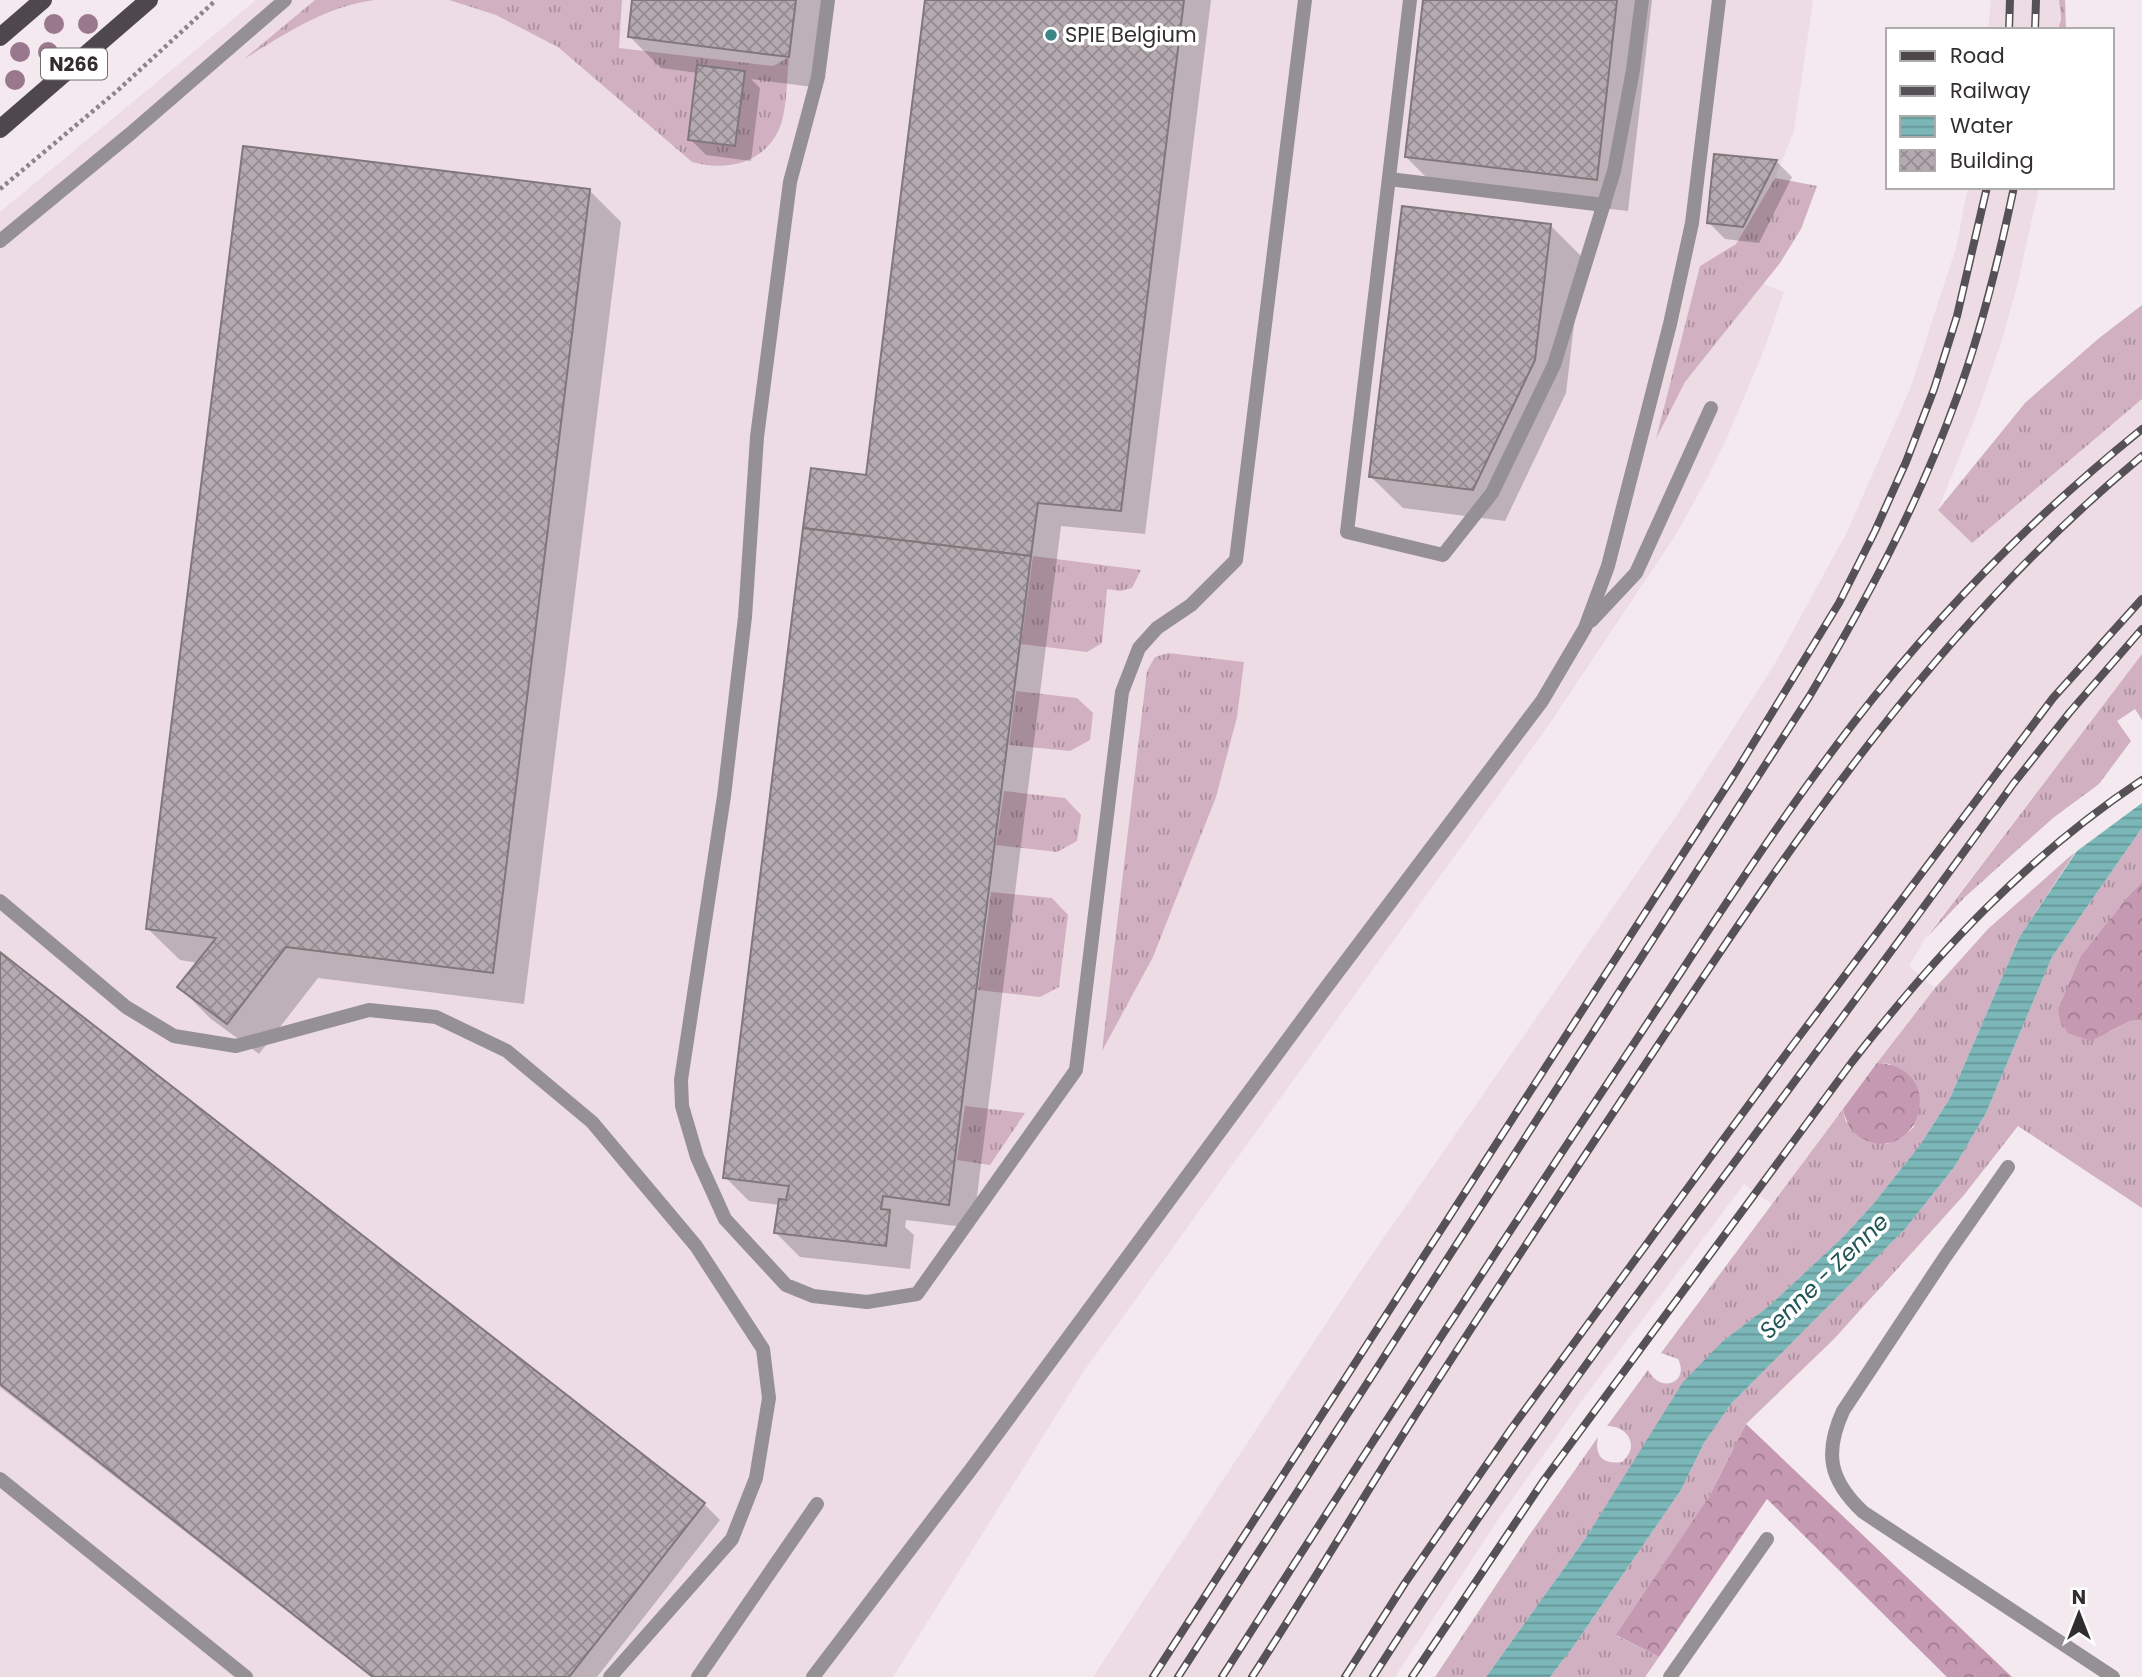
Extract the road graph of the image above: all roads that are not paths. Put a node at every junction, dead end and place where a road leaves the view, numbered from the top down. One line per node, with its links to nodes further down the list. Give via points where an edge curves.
1 (43, 0): 9 (main road)
2 (149, 0): 10 (main road, N266)
3 (285, 0): 13 (lane)
4 (828, 0): 5 (lane, via 818,77 790,183 757,437 742,645 724,796 681,1080 682,1106 697,1157 725,1219 786,1285 813,1296 867,1302 917,1294 1076,1070 1122,692 1139,648 1236,560)
5 (1305, 0)
6 (1410, 0): 11 (lane)
7 (1642, 0): 12 (lane, via 1633,70)
8 (1719, 0): 15 (lane, via 1692,223 1608,566)
9 (0, 37)
10 (0, 129)
11 (1389, 179): 12 (lane); 12 (lane, via 1347,532 1443,555 1492,493 1554,365)
12 (1604, 205)
13 (0, 242)
14 (1711, 408): 15 (lane, via 1636,573)
15 (1585, 628): 24 (lane, via 1534,712)
16 (0, 901): 22 (lane, via 126,1007 174,1036 236,1046 369,1010 436,1017 507,1051 592,1122 696,1246 763,1349 769,1398 756,1478 732,1539)
17 (2008, 1167): 26 (lane, via 1843,1410 1831,1447 1835,1474 1845,1495 1863,1512)
18 (0, 1479): 21 (lane)
19 (817, 1504): 23 (lane)
20 (1767, 1539): 25 (lane)
21 (246, 1677)
22 (610, 1677)
23 (698, 1677)
24 (813, 1677)
25 (1670, 1677)
26 (2113, 1677)

